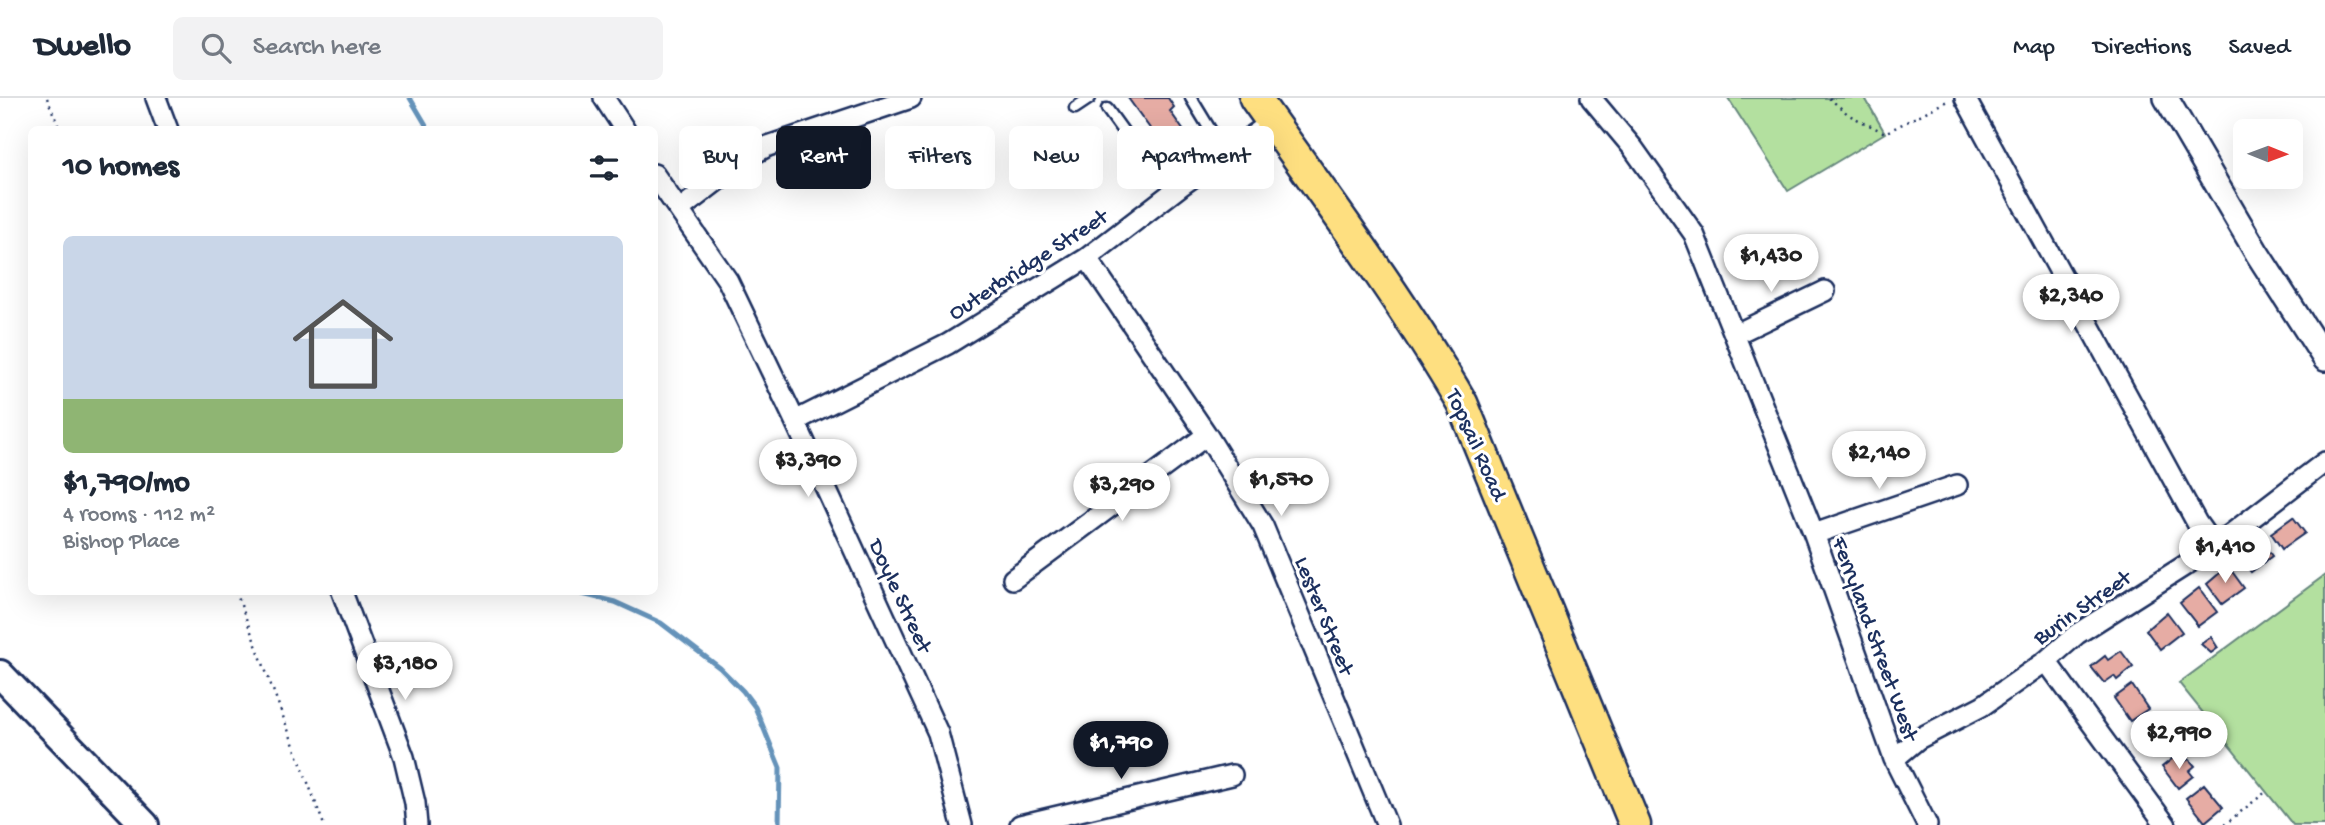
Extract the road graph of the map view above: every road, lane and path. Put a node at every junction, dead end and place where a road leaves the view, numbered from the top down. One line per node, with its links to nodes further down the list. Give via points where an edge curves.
1 (47, 98): 16 (path)
2 (156, 98): 17 (street)
3 (604, 98): 18 (street)
4 (911, 98): 24 (street, via 768,146)
5 (1090, 98): 13 (lane)
6 (1191, 98): 20 (lane)
7 (1255, 98): 15 (main road, Topsail Road)
8 (1591, 98): 27 (street, Ferryland Street West, via 1694,234)
9 (1829, 98): 10 (path, via 1849,115 1885,133)
10 (1952, 98)
11 (1965, 98): 34 (street)
12 (2166, 98): 28 (street)
13 (1075, 108)
14 (1107, 109): 19 (lane)
15 (1272, 122): 21 (street, Outerbridge Street); 49 (main road, Topsail Road, via 1335,207 1462,403)
16 (58, 126)
17 (166, 126)
18 (622, 126)
19 (1119, 126)
20 (1208, 126)
21 (1266, 126)
22 (658, 180): 24 (street, Doyle Street)
23 (1177, 189): 25 (street, Outerbridge Street)
24 (679, 210): 29 (street, Doyle Street, via 729,281)
25 (1087, 258): 29 (street, Outerbridge Street, via 948,344); 30 (street, Lester Street)
26 (1825, 290): 27 (street)
27 (1736, 334): 33 (street, Ferryland Street West)
28 (2325, 359)
29 (794, 421): 46 (street, Doyle Street, via 938,733)
30 (1207, 435): 35 (street); 48 (street, Lester Street, via 1263,526)
31 (2325, 461): 34 (street, Burin Street)
32 (1957, 485): 33 (street)
33 (1814, 534): 40 (street, Ferryland Street West)
34 (2214, 547): 38 (street, Burin Street, via 2077,634)
35 (1013, 579)
36 (237, 595): 44 (path)
37 (343, 595): 45 (street, via 404,757)
38 (2046, 661): 40 (street, Burin Street, via 1982,706 1918,739); 51 (street)
39 (0, 674): 43 (main road)
40 (1894, 759): 50 (street, Ferryland Street West)
41 (1232, 775): 47 (street)
42 (2267, 791): 52 (path)
43 (145, 825)
44 (324, 825)
45 (417, 825)
46 (962, 825)
47 (1020, 825)
48 (1387, 825)
49 (1635, 825)
50 (1927, 825)
51 (2166, 825)
52 (2224, 825)

